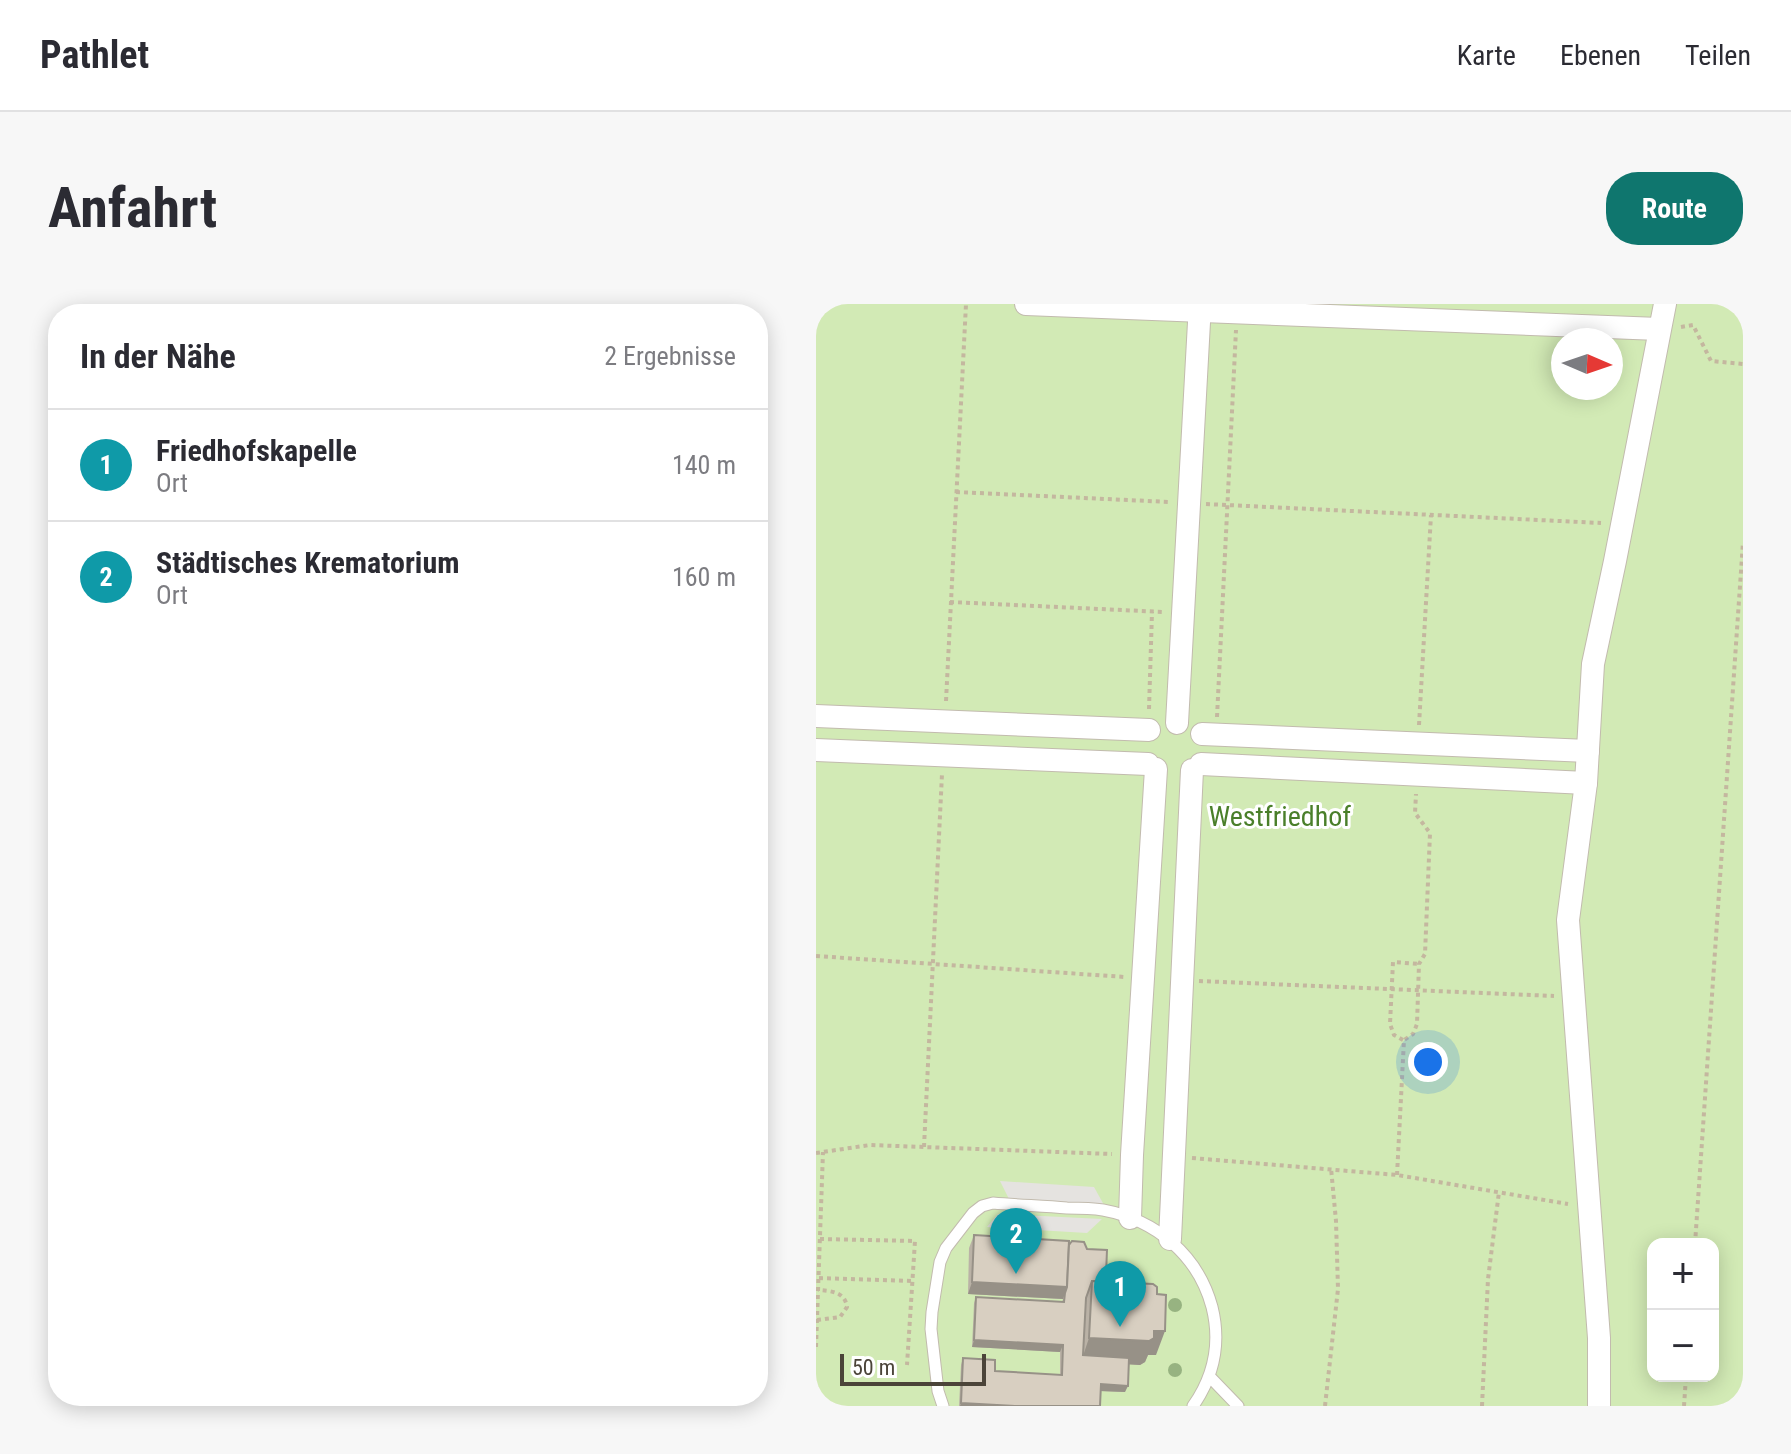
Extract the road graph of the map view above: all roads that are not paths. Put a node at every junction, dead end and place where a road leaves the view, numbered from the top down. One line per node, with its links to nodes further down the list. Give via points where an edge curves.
1 (1026, 304): 3 (street)
2 (1665, 304): 4 (street)
3 (1200, 308): 4 (street); 6 (street)
4 (1659, 329): 10 (street, via 1593,664)
5 (816, 716): 7 (street)
6 (1177, 723): 7 (street); 8 (street)
7 (1149, 730): 11 (street, via 1141,750)
8 (1209, 734): 10 (street); 12 (street, via 1206,756)
9 (816, 750): 11 (street)
10 (1588, 751): 13 (street)
11 (1152, 767): 12 (street, via 1174,774); 14 (street)
12 (1196, 767): 13 (street); 15 (street)
13 (1586, 783): 20 (street, via 1568,920 1591,1207)
14 (1130, 1218): 15 (lane); 17 (lane, via 1099,1210 1008,1204 976,1210 943,1252 936,1287 931,1329)
15 (1170, 1239): 16 (lane, via 1195,1268 1211,1304 1216,1340)
16 (1210, 1377): 18 (lane); 19 (lane)
17 (943, 1406)
18 (1193, 1406)
19 (1238, 1406)
20 (1599, 1406)

